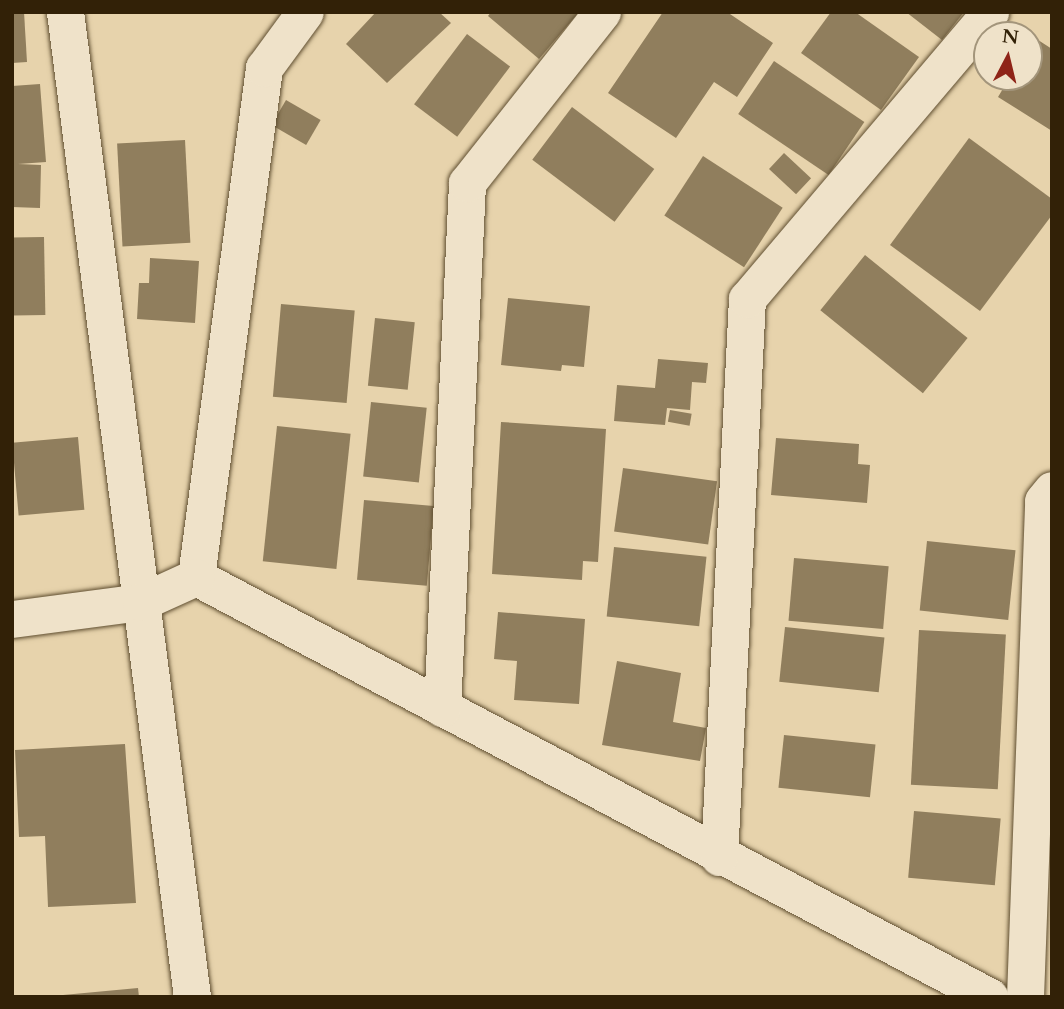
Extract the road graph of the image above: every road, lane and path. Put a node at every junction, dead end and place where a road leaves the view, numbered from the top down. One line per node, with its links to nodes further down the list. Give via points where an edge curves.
1 (65, 12): 7 (street)
2 (305, 12): 6 (street, via 264,68)
3 (602, 12): 9 (street, via 467,183)
4 (990, 12): 10 (street, via 747,299)
5 (1052, 491): 13 (street, via 1043,501)
6 (196, 577): 7 (street); 9 (street)
7 (141, 602): 8 (street); 11 (street)
8 (12, 619)
9 (442, 708): 10 (street)
10 (719, 857): 12 (street)
11 (192, 997)
12 (990, 997)
13 (1025, 997)

